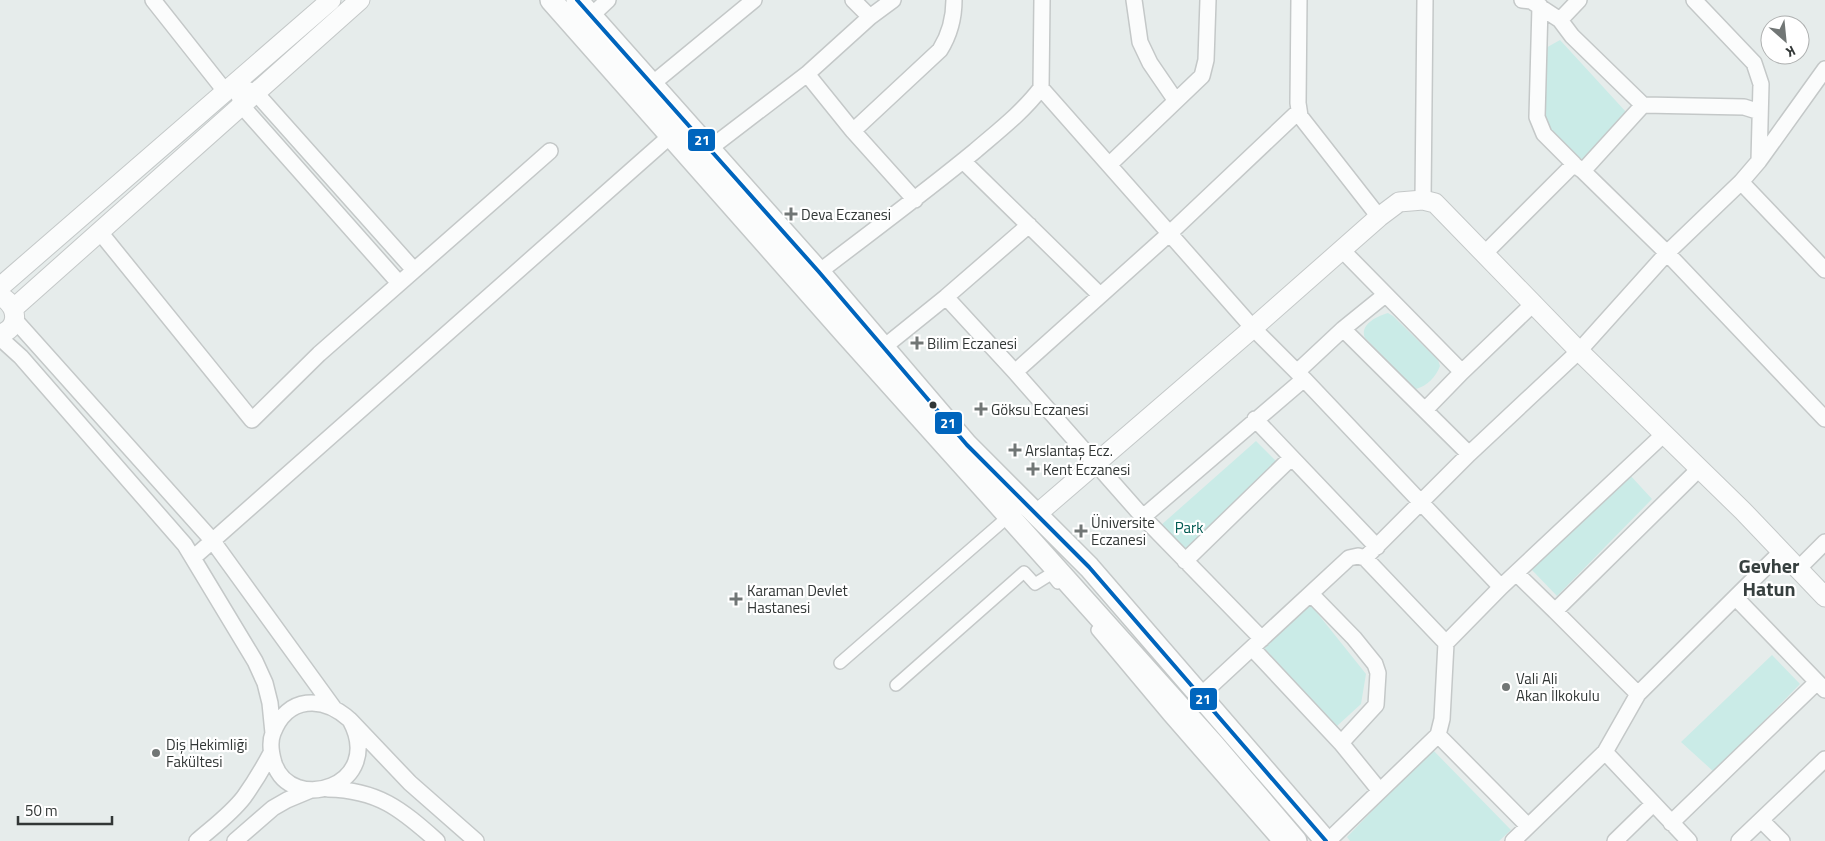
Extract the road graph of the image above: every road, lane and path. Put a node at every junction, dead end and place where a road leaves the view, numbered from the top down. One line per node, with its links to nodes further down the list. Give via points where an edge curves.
1 (153, 0): 25 (street)
2 (330, 0): 25 (street)
3 (360, 0): 27 (street)
4 (551, 0): 33 (main road)
5 (608, 0): 19 (street)
6 (754, 0): 24 (street)
7 (853, 0): 20 (street)
8 (893, 0): 20 (street)
9 (954, 0): 34 (street, via 948,37 940,50)
10 (1042, 0): 26 (street)
11 (1134, 0): 28 (street, via 1140,42 1150,64)
12 (1208, 0): 28 (street, via 1206,60 1202,76)
13 (1299, 0): 31 (street)
14 (1424, 0): 43 (street)
15 (1522, 0): 18 (street)
16 (1579, 0): 21 (street)
17 (1694, 0): 32 (street, via 1754,63 1761,84)
18 (1540, 6): 21 (street); 40 (street, via 1537,117 1544,134)
19 (584, 8): 24 (main road)
20 (870, 17): 23 (street)
21 (1560, 20): 29 (street, via 1572,36)
22 (1825, 69): 38 (street)
23 (806, 74): 34 (street); 35 (street)
24 (652, 84): 33 (main road)
25 (230, 87): 27 (street); 30 (street); 55 (street)
26 (1041, 88): 37 (street, via 994,135); 39 (street)
27 (256, 93): 30 (street); 51 (street)
28 (1176, 101): 39 (street)
29 (1643, 105): 32 (street, via 1744,107); 40 (street)
30 (242, 106): 46 (street); 54 (street)
31 (1299, 111): 44 (street, via 1307,127); 47 (street)
32 (1760, 112): 38 (street)
33 (679, 129): 35 (main road); 78 (main road, via 844,332); 80 (street)
34 (853, 131): 42 (street)
35 (709, 149): 53 (main road)
36 (550, 151): 51 (street)
37 (963, 160): 42 (street); 45 (street)
38 (1759, 161): 41 (street)
39 (1110, 164): 47 (street)
40 (1578, 168): 49 (street); 50 (street)
41 (1742, 182): 50 (street); 52 (street)
42 (915, 200): 53 (street)
43 (1424, 200): 44 (street, via 1399,202); 49 (street, via 1435,203)
44 (1379, 217): 48 (street)
45 (1029, 225): 57 (street); 58 (street)
46 (99, 231): 54 (street, via 252,420 319,354); 55 (street)
47 (1170, 233): 57 (street); 60 (street)
48 (1342, 250): 56 (street); 60 (street)
49 (1485, 253): 59 (street)
50 (1667, 253): 64 (street); 70 (street)
51 (414, 270): 54 (street)
52 (1825, 270)
53 (819, 272): 63 (main road)
54 (399, 284)
55 (6, 295): 62 (street, via 8,330); 80 (street)
56 (1385, 295): 61 (street); 66 (street)
57 (1100, 296): 65 (street)
58 (946, 297): 63 (street); 65 (street)
59 (1534, 303): 64 (street); 66 (street)
60 (1253, 328): 67 (street); 74 (street)
61 (1343, 329): 67 (street); 68 (street)
62 (0, 336): 84 (street, via 185,545)
63 (884, 347): 77 (main road, via 967,445)
64 (1579, 351): 71 (street); 72 (street)
65 (1015, 372): 74 (street)
66 (1462, 372): 68 (street)
67 (1301, 376): 69 (street); 76 (street)
68 (1425, 410): 72 (street)
69 (1255, 419): 73 (street); 79 (street)
70 (1825, 419)
71 (1664, 434): 75 (street); 88 (street)
72 (1469, 454): 76 (street)
73 (1291, 458): 82 (street); 86 (street)
74 (1095, 464): 77 (street); 79 (street)
75 (1699, 469): 83 (street); 93 (street)
76 (1420, 504): 82 (street); 89 (street)
77 (1037, 514): 100 (main road)
78 (1009, 516): 96 (street); 120 (main road)
79 (1143, 517): 86 (street)
80 (212, 540): 84 (street); 101 (street)
81 (1825, 542): 87 (street)
82 (1377, 547): 85 (street)
83 (1782, 551): 87 (street); 92 (street)
84 (192, 558): 103 (street, via 262,676 270,703)
85 (1365, 558): 90 (street, via 1349,558); 95 (street)
86 (1185, 560): 94 (street)
87 (1797, 570): 91 (street)
88 (1516, 573): 89 (street); 93 (street)
89 (1501, 587): 95 (street)
90 (1311, 594): 94 (street); 105 (street, via 1354,638 1375,664 1378,673 1376,705)
91 (1825, 597)
92 (1736, 598): 98 (street); 99 (street)
93 (1555, 611): 99 (street)
94 (1257, 643): 100 (street); 105 (street)
95 (1446, 643): 104 (street, via 1442,719)
96 (840, 663)
97 (896, 685): 119 (street, via 1024,572 1036,584 1051,574 1168,716)
98 (1821, 686): 113 (street)
99 (1638, 694): 106 (street)
100 (1201, 695): 121 (main road)
101 (333, 706): 102 (street); 103 (street, via 313,702 298,705 276,724)
102 (350, 720): 109 (street, via 357,732 357,760 340,783); 118 (street, via 410,783)
103 (273, 733): 107 (street)
104 (1438, 735): 110 (street); 114 (street)
105 (1341, 743): 110 (street)
106 (1605, 752): 111 (street); 114 (street)
107 (271, 753): 109 (street, via 285,779 297,787); 115 (street, via 243,798)
108 (1825, 759): 112 (street)
109 (319, 790): 116 (street, via 273,808); 117 (street, via 349,789 372,796 392,805)
110 (1380, 790): 121 (street)
111 (1653, 804): 113 (street); 123 (street)
112 (1761, 820): 125 (street); 126 (street)
113 (1671, 823): 124 (street)
114 (1528, 826): 122 (street)
115 (197, 841)
116 (235, 841)
117 (437, 841)
118 (476, 841)
119 (1278, 841)
120 (1296, 841)
121 (1327, 841)
122 (1513, 841)
123 (1615, 841)
124 (1689, 841)
125 (1739, 841)
126 (1782, 841)

